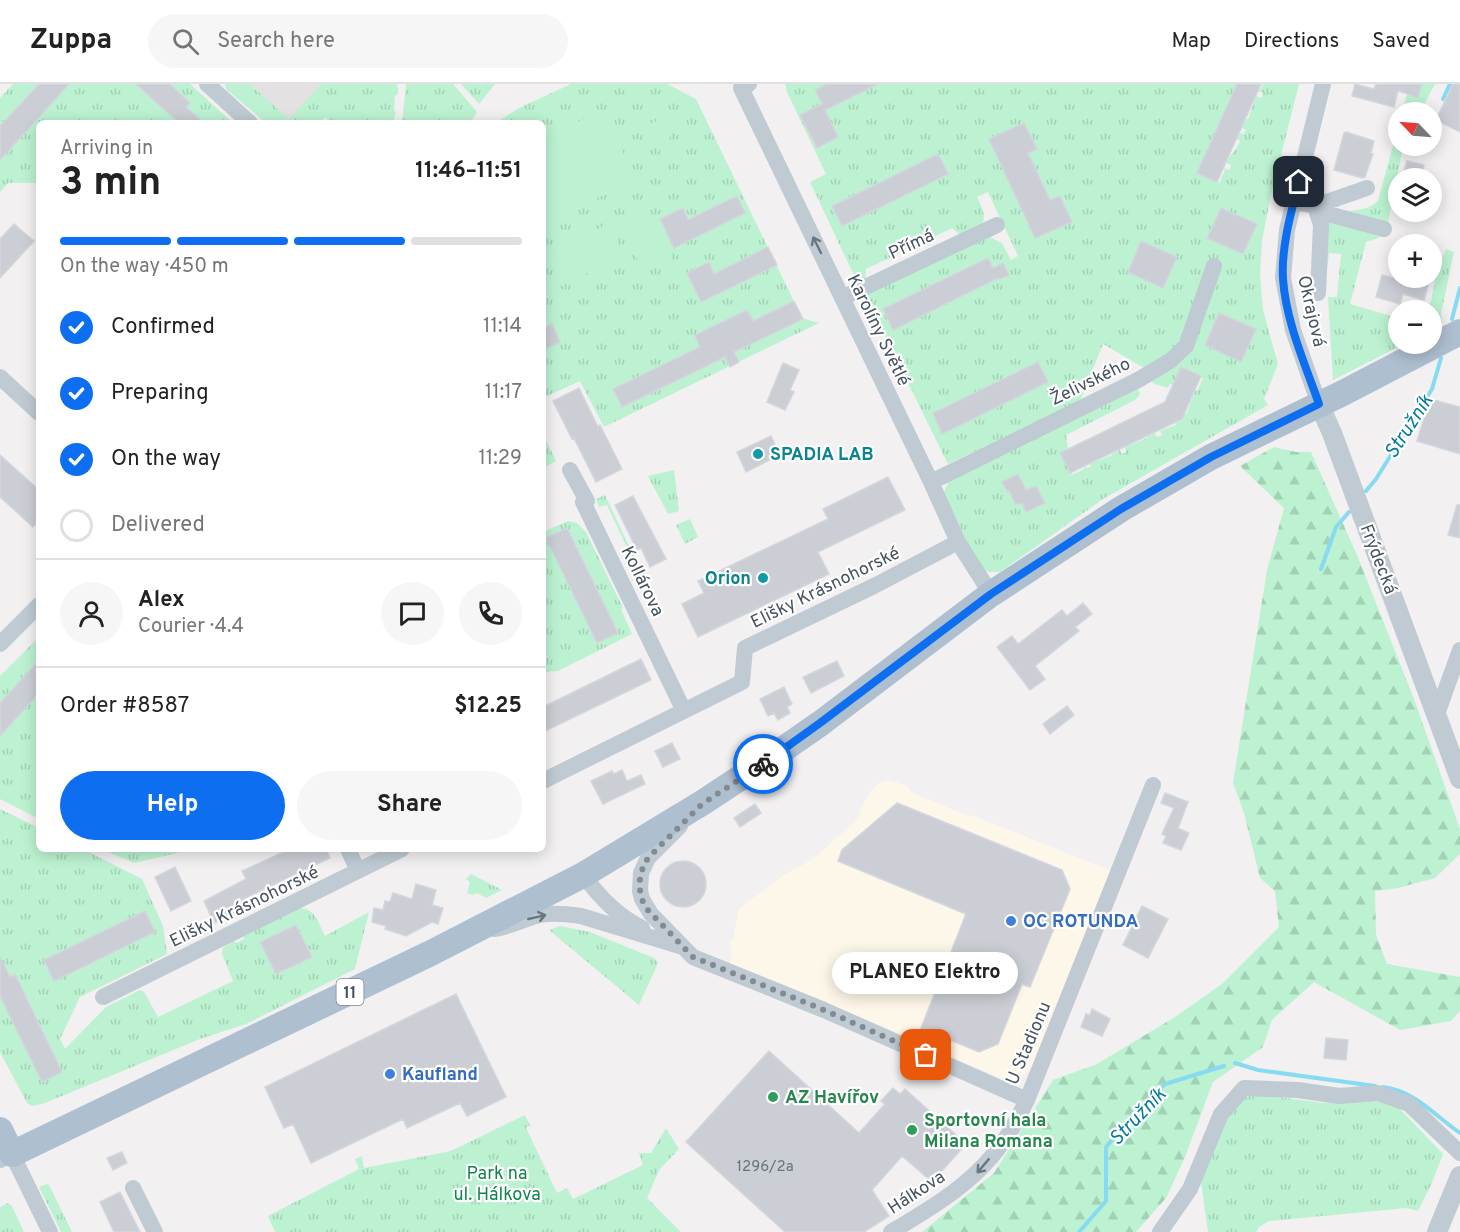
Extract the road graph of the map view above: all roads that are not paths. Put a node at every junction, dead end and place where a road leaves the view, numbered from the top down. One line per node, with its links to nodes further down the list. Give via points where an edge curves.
1 (207, 84): 4 (street)
2 (749, 84): 12 (street, Karolíny Světlé, one-way to 2, via 741,88)
3 (1323, 84): 6 (street, Okrajová)
4 (247, 120)
5 (1367, 188): 7 (street)
6 (1294, 202): 7 (street); 15 (street, Okrajová, via 1283,278 1293,330)
7 (1316, 209): 9 (street); 11 (street, via 1322,225)
8 (997, 225): 12 (street, Přímá)
9 (1384, 229)
10 (1214, 266): 18 (street, Želivského, via 1186,346 1170,361)
11 (1318, 292)
12 (842, 298): 18 (street, Karolíny Světlé)
13 (1460, 332): 15 (main road, 11)
14 (0, 377): 16 (street)
15 (1319, 404): 20 (main road, 11, via 1181,474); 25 (street, Frýdecká)
16 (36, 410)
17 (570, 470): 24 (street, Kollárova)
18 (931, 482): 19 (street, Karolíny Světlé)
19 (957, 542): 20 (street, Karolíny Světlé); 24 (street, Elišky Krásnohorské, via 745,648 742,682)
20 (991, 594): 29 (main road, 11, via 820,723)
21 (36, 608): 22 (street)
22 (0, 644)
23 (1460, 650): 25 (street)
24 (684, 711): 27 (street, Elišky Krásnohorské)
25 (1437, 714): 26 (street, Frýdecká)
26 (1460, 779)
27 (546, 780)
28 (1153, 785): 37 (street, U Stadionu)
29 (702, 804): 33 (main road, 11); 35 (street, U Stadionu, via 648,858 639,882 645,907)
30 (349, 852): 32 (street)
31 (396, 852): 32 (street, Elišky Krásnohorské)
32 (358, 871): 36 (street, Elišky Krásnohorské)
33 (583, 875): 34 (main road, 11); 35 (street, U Stadionu, via 618,913)
34 (480, 928): 35 (street, U Stadionu, one-way to 35, via 496,929 538,915 581,916); 40 (main road, 11)
35 (681, 946): 37 (street, U Stadionu, via 693,957)
36 (103, 997)
37 (1027, 1100): 45 (street, Hálkova, one-way to 45, via 1007,1137 978,1172 940,1203)
38 (0, 1130): 40 (main road)
39 (1460, 1153): 46 (street, via 1409,1104 1378,1093 1339,1096 1244,1088 1221,1114 1190,1189)
40 (6, 1157): 43 (street)
41 (1460, 1176): 47 (street)
42 (133, 1188): 44 (street)
43 (50, 1232)
44 (155, 1232)
45 (891, 1232)
46 (1160, 1232)
47 (1437, 1232)

